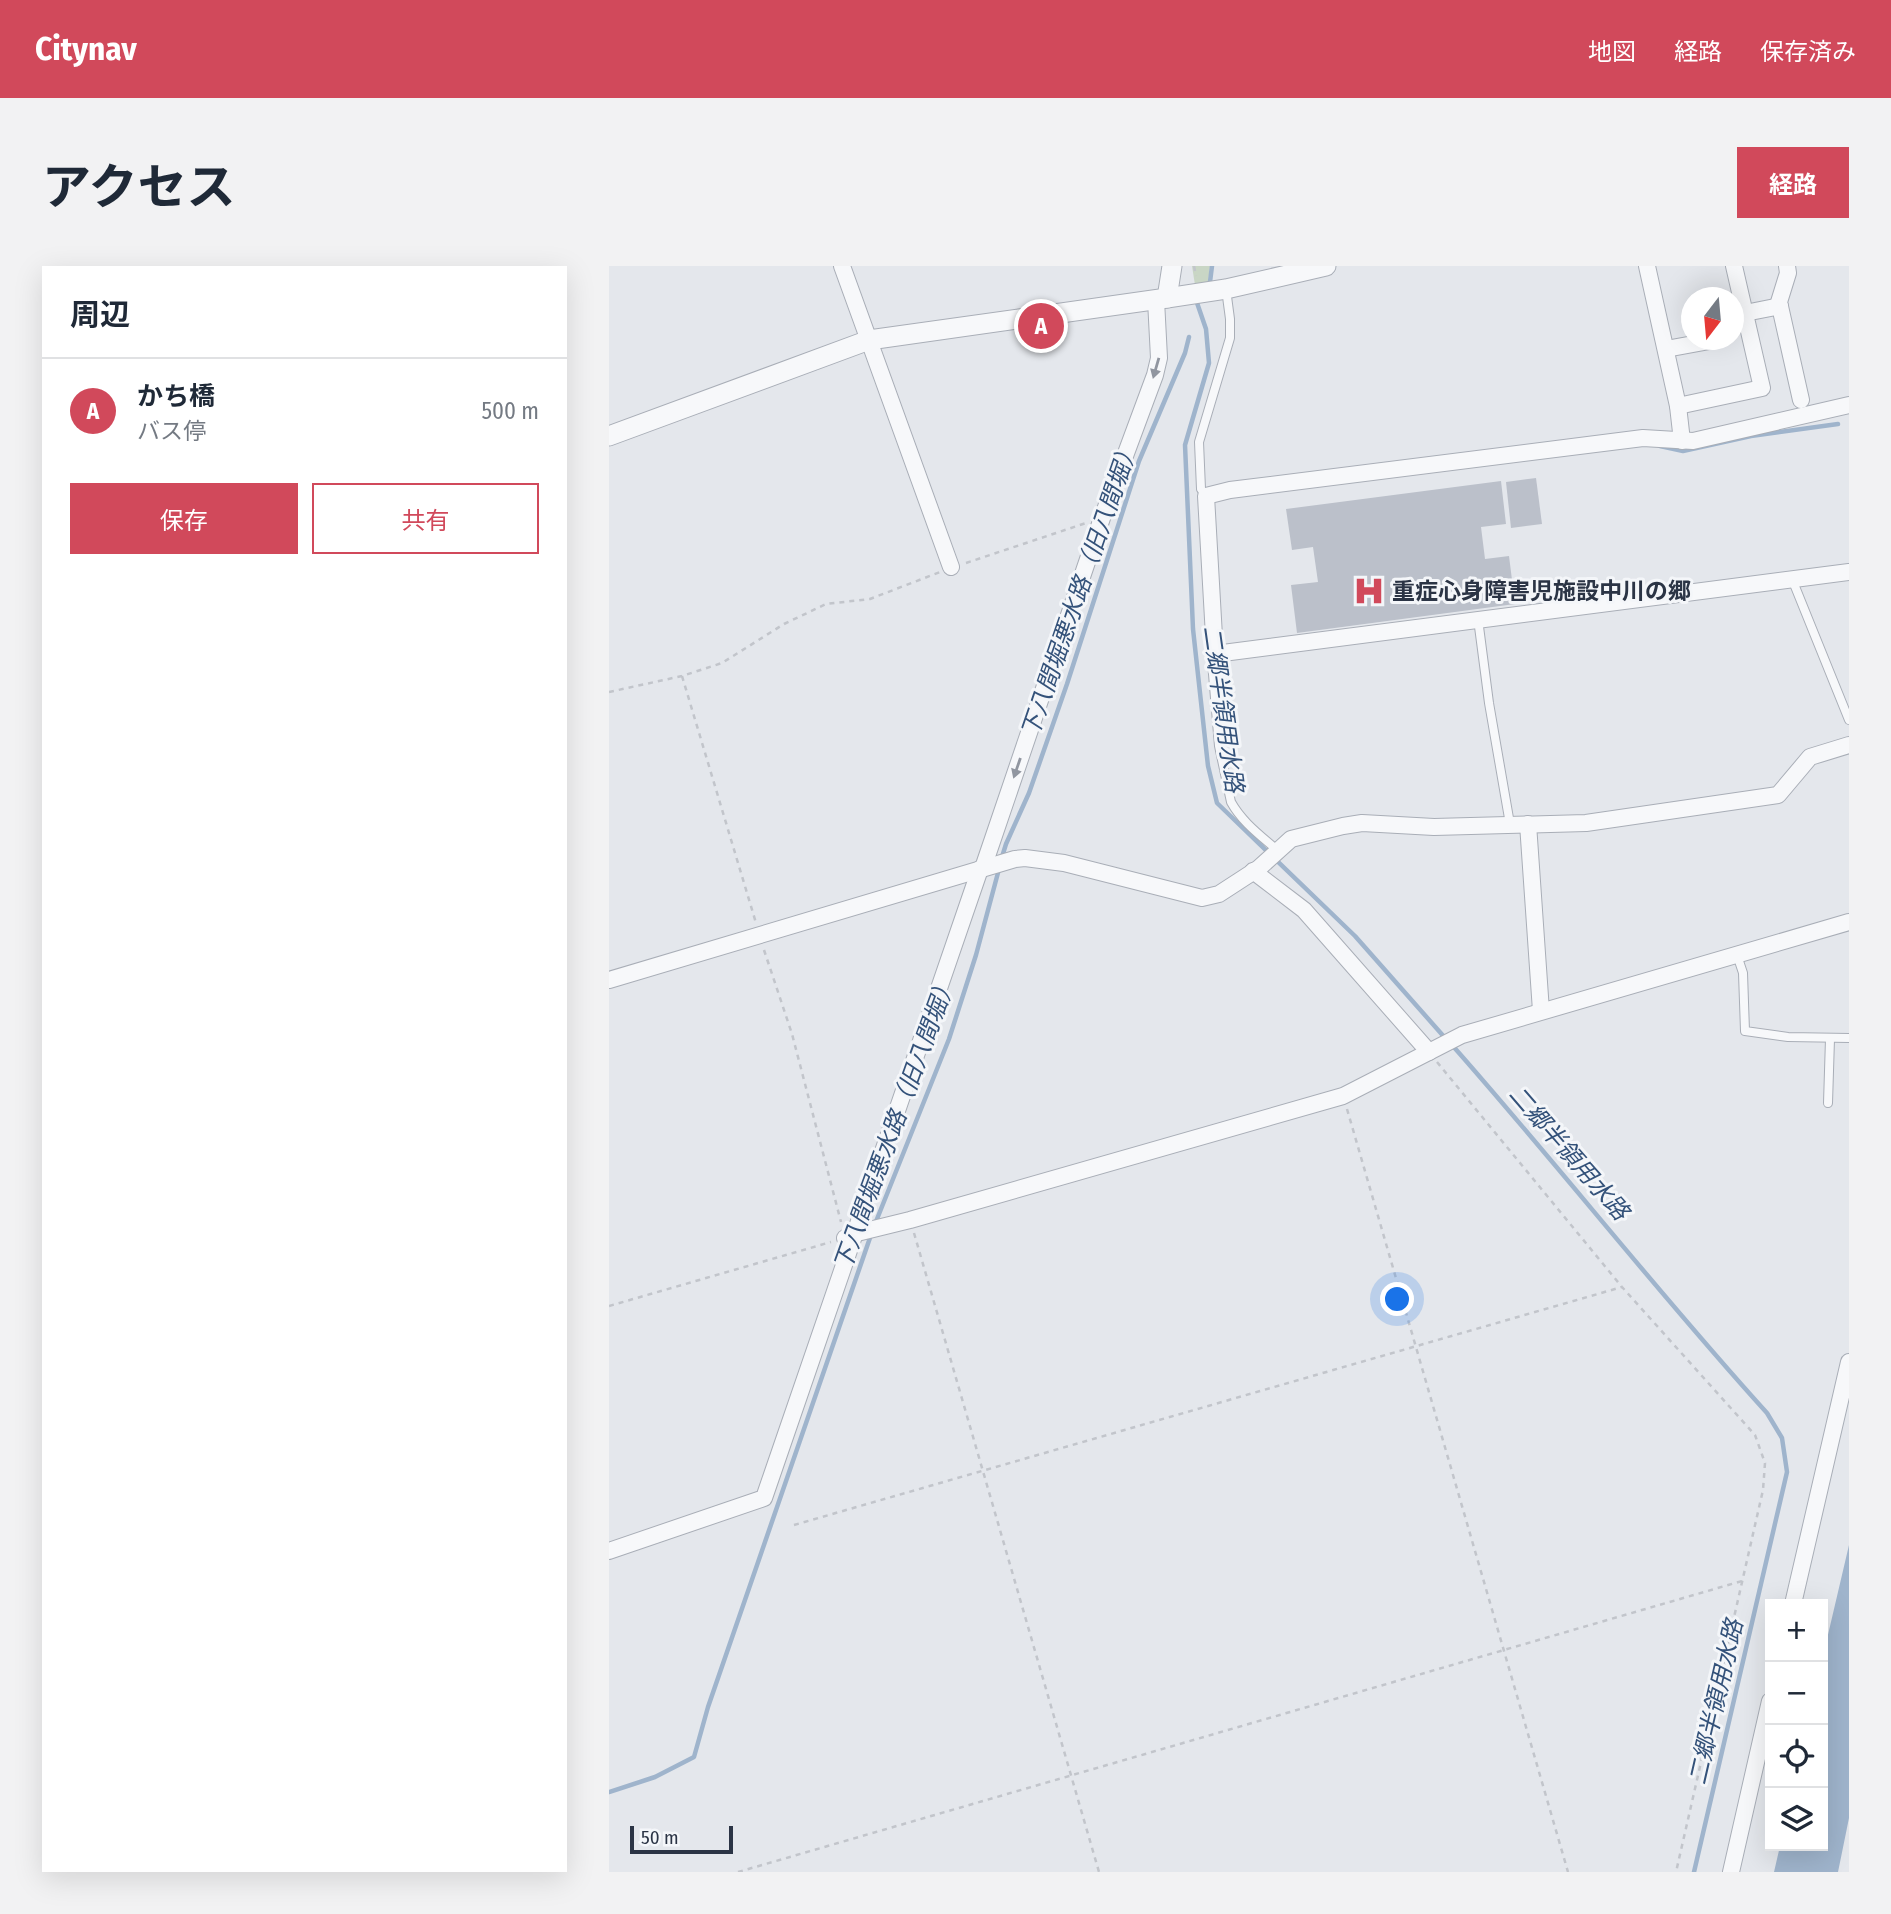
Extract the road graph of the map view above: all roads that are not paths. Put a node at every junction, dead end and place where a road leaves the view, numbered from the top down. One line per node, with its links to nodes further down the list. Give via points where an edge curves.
1 (842, 266): 11 (street)
2 (1171, 266): 7 (street)
3 (1326, 266): 7 (street)
4 (1647, 266): 14 (street)
5 (1734, 266): 9 (street)
6 (1787, 266): 8 (street)
7 (1190, 293): 11 (street); 20 (lane, via 1230,319 1230,338 1199,442 1201,489); 31 (street, one-way to 31, via 1159,358)
8 (1780, 306): 9 (street); 15 (street)
9 (1745, 313): 10 (street)
10 (1744, 318)
11 (869, 340): 18 (street); 21 (street)
12 (1744, 342): 17 (street, via 1762,388)
13 (1681, 346): 14 (street)
14 (1666, 349): 17 (street)
15 (1801, 400)
16 (1849, 405): 19 (street)
17 (1678, 406): 19 (street)
18 (609, 436)
19 (1682, 441): 20 (street, via 1643,438)
20 (1206, 496): 25 (street)
21 (951, 568)
22 (1849, 572): 23 (street)
23 (1792, 579): 24 (street); 26 (lane)
24 (1478, 619): 25 (street); 28 (lane)
25 (1215, 654): 30 (lane, via 1216,723 1231,802)
26 (1849, 720)
27 (1849, 745): 29 (street, via 1811,757 1778,795 1586,823)
28 (1510, 824): 29 (street); 30 (street, via 1434,827 1362,823 1291,839)
29 (1528, 824): 36 (street)
30 (1277, 850): 32 (street)
31 (984, 868): 32 (street, via 1025,858 1064,863 1202,898 1219,894); 35 (street); 41 (street)
32 (1256, 870): 39 (street, via 1304,910)
33 (1849, 922): 34 (street)
34 (1737, 955): 36 (street); 38 (lane, via 1743,973 1745,1031)
35 (609, 979)
36 (1541, 1011): 39 (street, via 1462,1035)
37 (1849, 1038): 38 (lane)
38 (1830, 1039): 40 (lane)
39 (1429, 1052): 41 (street, via 1343,1096)
40 (1828, 1103)
41 (851, 1236): 43 (street, via 765,1498)
42 (1849, 1362): 44 (street)
43 (609, 1551)
44 (1794, 1599)
45 (1765, 1723): 46 (street)
46 (1731, 1872)

